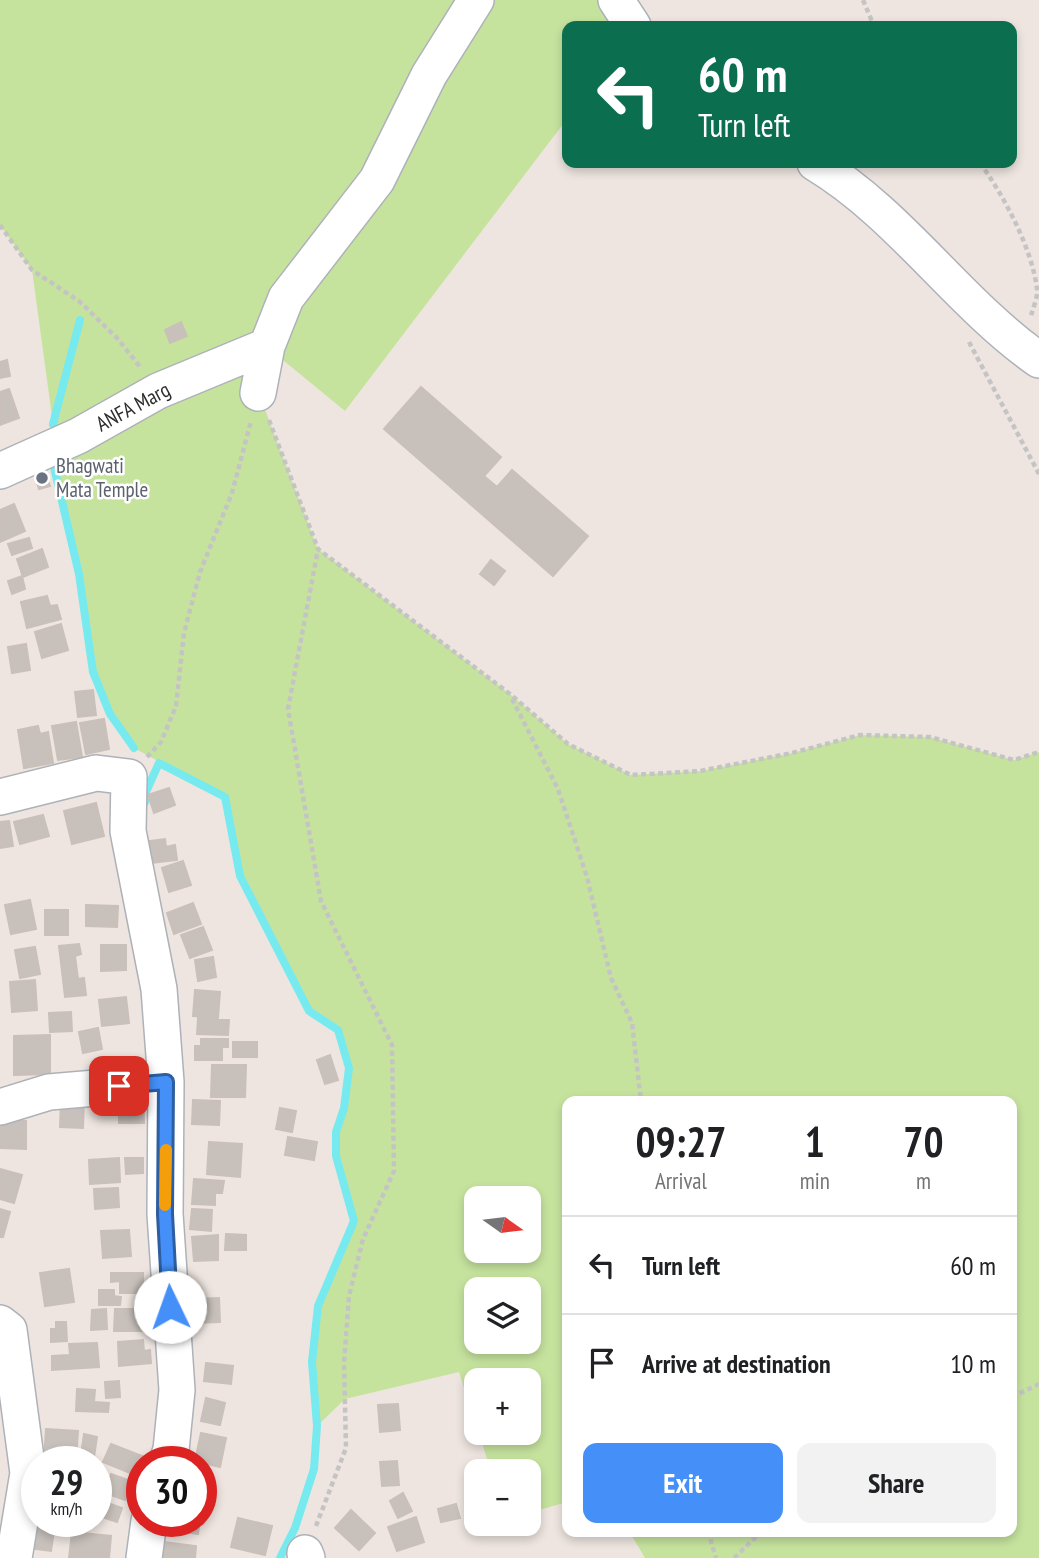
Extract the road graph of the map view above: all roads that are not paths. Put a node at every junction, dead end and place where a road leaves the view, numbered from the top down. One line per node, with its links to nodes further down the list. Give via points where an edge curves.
1 (476, 0): 5 (street, via 429,75 377,180 286,298)
2 (616, 0): 3 (street)
3 (630, 21)
4 (824, 168): 6 (street, via 848,182)
5 (267, 346): 7 (street); 8 (street, ANFA Marg, via 158,391 78,436)
6 (1029, 353)
7 (258, 393)
8 (0, 471)
9 (0, 797): 10 (street, via 96,773 129,777 128,831 159,989)
10 (166, 1082): 11 (street, via 49,1091); 13 (street, via 165,1214 177,1390)
11 (0, 1107)
12 (0, 1323): 15 (street, via 9,1330 28,1474)
13 (171, 1446)
14 (147, 1537): 16 (street)
15 (14, 1558)
16 (145, 1558)

